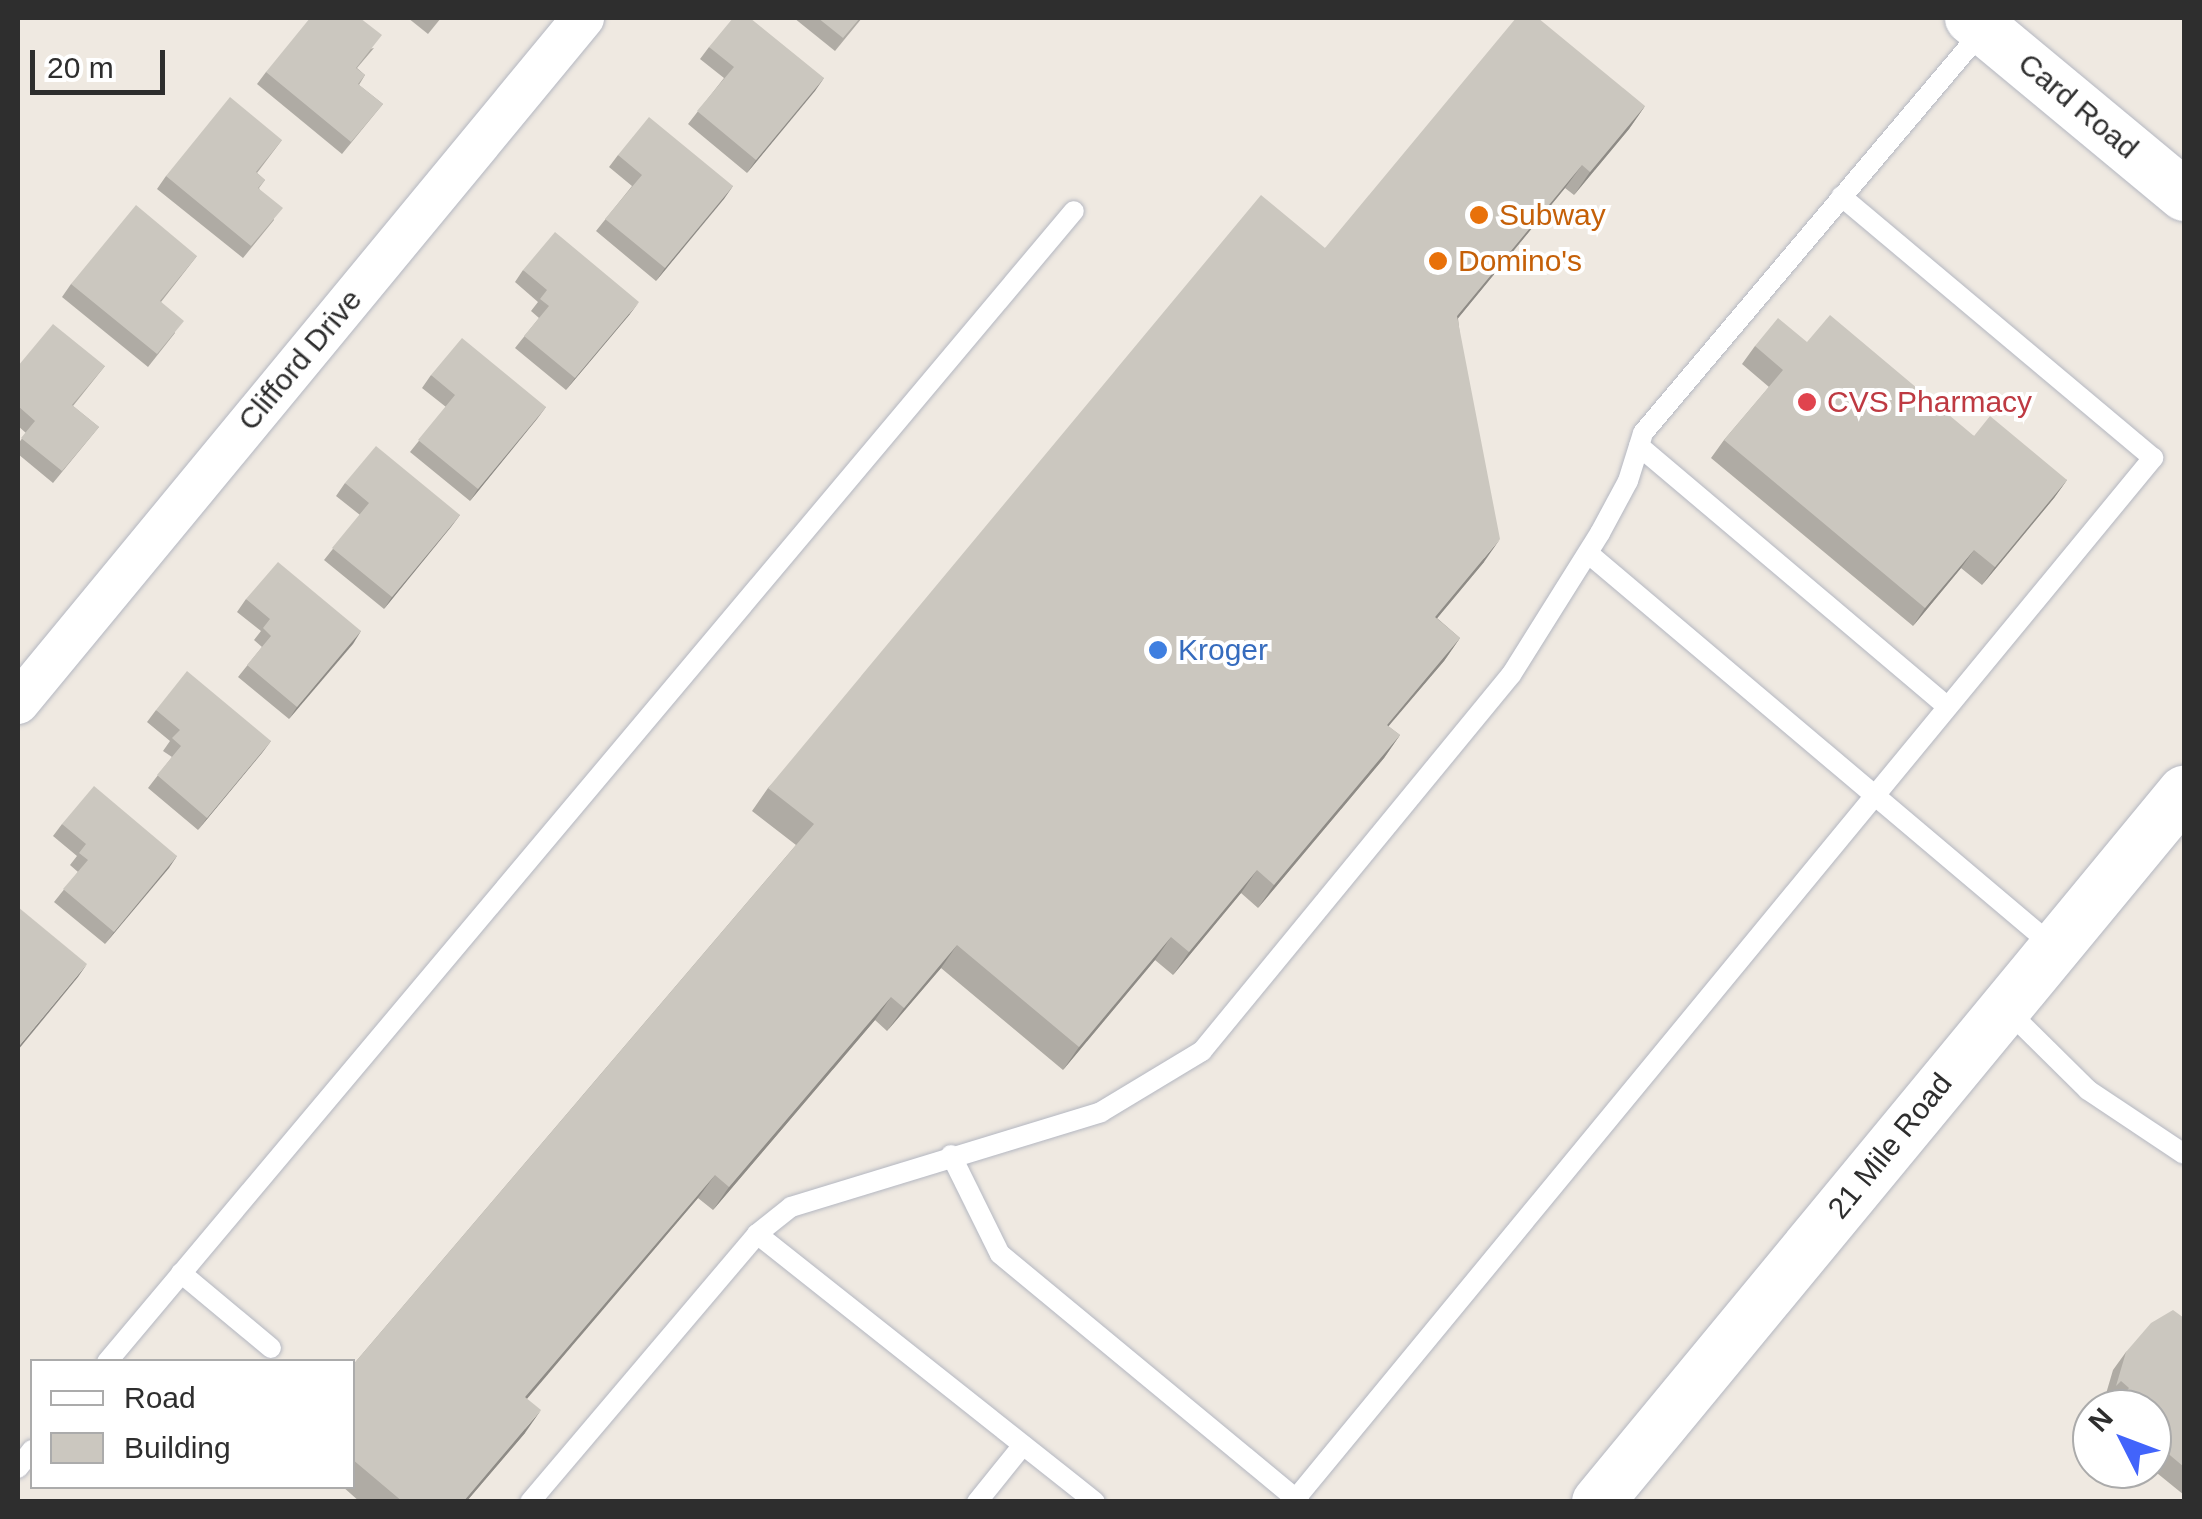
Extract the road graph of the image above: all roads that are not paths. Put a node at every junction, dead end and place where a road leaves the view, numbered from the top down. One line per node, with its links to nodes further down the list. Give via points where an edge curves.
1 (583, 18): 8 (street, Clifford Drive)
2 (1982, 21): 3 (street, Card Road); 4 (lane)
3 (2184, 195)
4 (1842, 196): 6 (lane, via 1643,433); 9 (lane, via 2153,458)
5 (1074, 211): 17 (lane)
6 (1639, 446): 7 (lane); 9 (lane)
7 (1589, 554): 11 (lane); 15 (lane, via 1511,675 1202,1051 1101,1112)
8 (18, 703)
9 (1948, 707): 11 (lane)
10 (2184, 792): 12 (street, 21 Mile Road)
11 (1874, 796): 12 (lane); 21 (lane)
12 (2054, 947): 13 (street, 21 Mile Road)
13 (2004, 1007): 14 (lane, via 2088,1090); 25 (street, 21 Mile Road)
14 (2184, 1154)
15 (951, 1155): 16 (lane, via 819,1195); 21 (lane, via 1000,1254)
16 (757, 1234): 20 (lane); 22 (lane)
17 (182, 1273): 18 (lane); 19 (lane)
18 (271, 1348)
19 (110, 1359)
20 (1023, 1444): 23 (lane); 24 (lane)
21 (1296, 1500)
22 (530, 1502)
23 (977, 1502)
24 (1095, 1502)
25 (1598, 1502)

